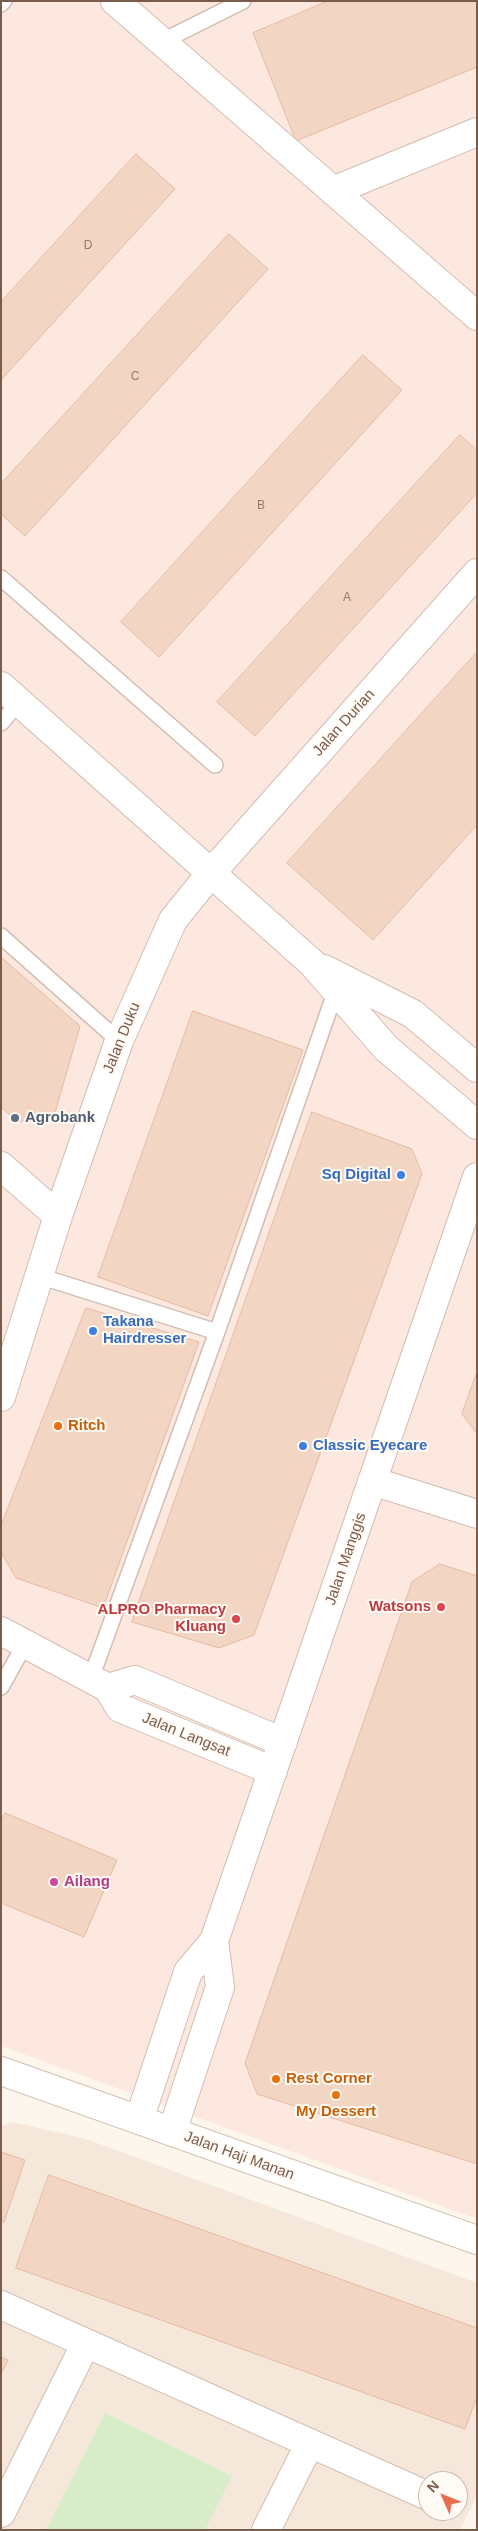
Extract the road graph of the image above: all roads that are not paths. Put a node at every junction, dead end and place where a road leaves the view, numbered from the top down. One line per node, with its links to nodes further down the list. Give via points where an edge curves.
1 (115, 1): 3 (street)
2 (243, 1): 3 (lane)
3 (161, 42): 5 (street)
4 (477, 132): 5 (street)
5 (332, 191): 6 (street)
6 (477, 316)
7 (477, 574): 12 (street, Jalan Durian)
8 (1, 578): 11 (lane)
9 (10, 694): 10 (lane); 12 (street)
10 (1, 722)
11 (215, 764)
12 (211, 873): 14 (street); 16 (street, Jalan Duku, via 173,920)
13 (1, 936): 16 (lane)
14 (312, 963): 15 (street); 17 (street, via 413,1014)
15 (336, 990): 18 (street, via 386,1048); 23 (lane)
16 (119, 1041): 21 (street, Jalan Duku)
17 (477, 1068)
18 (477, 1125)
19 (1, 1166): 21 (street)
20 (477, 1176): 25 (street, Jalan Manggis)
21 (58, 1216): 22 (street, Jalan Duku)
22 (39, 1276): 23 (lane); 24 (street, Jalan Duku)
23 (217, 1332): 29 (lane)
24 (1, 1397)
25 (372, 1481): 26 (street); 31 (street, Jalan Manggis)
26 (477, 1514)
27 (1, 1631): 28 (street, Jalan Langsat)
28 (25, 1644): 29 (street, Jalan Langsat); 30 (lane)
29 (100, 1683): 31 (street, Jalan Langsat, via 135,1680); 32 (street, Jalan Langsat, via 120,1708)
30 (1, 1687)
31 (283, 1742): 32 (street, Jalan Manggis)
32 (273, 1771): 33 (street, Jalan Manggis)
33 (214, 1941): 35 (street, via 188,1972); 36 (street, via 220,1986)
34 (1, 2071): 35 (street, Jalan Haji Manan)
35 (139, 2120): 36 (street, Jalan Haji Manan)
36 (172, 2132): 37 (street, Jalan Haji Manan)
37 (477, 2240)
38 (1, 2305): 39 (street)
39 (86, 2343): 40 (street); 42 (street)
40 (310, 2443): 41 (street); 43 (street)
41 (418, 2492)
42 (1, 2513)
43 (266, 2530)

